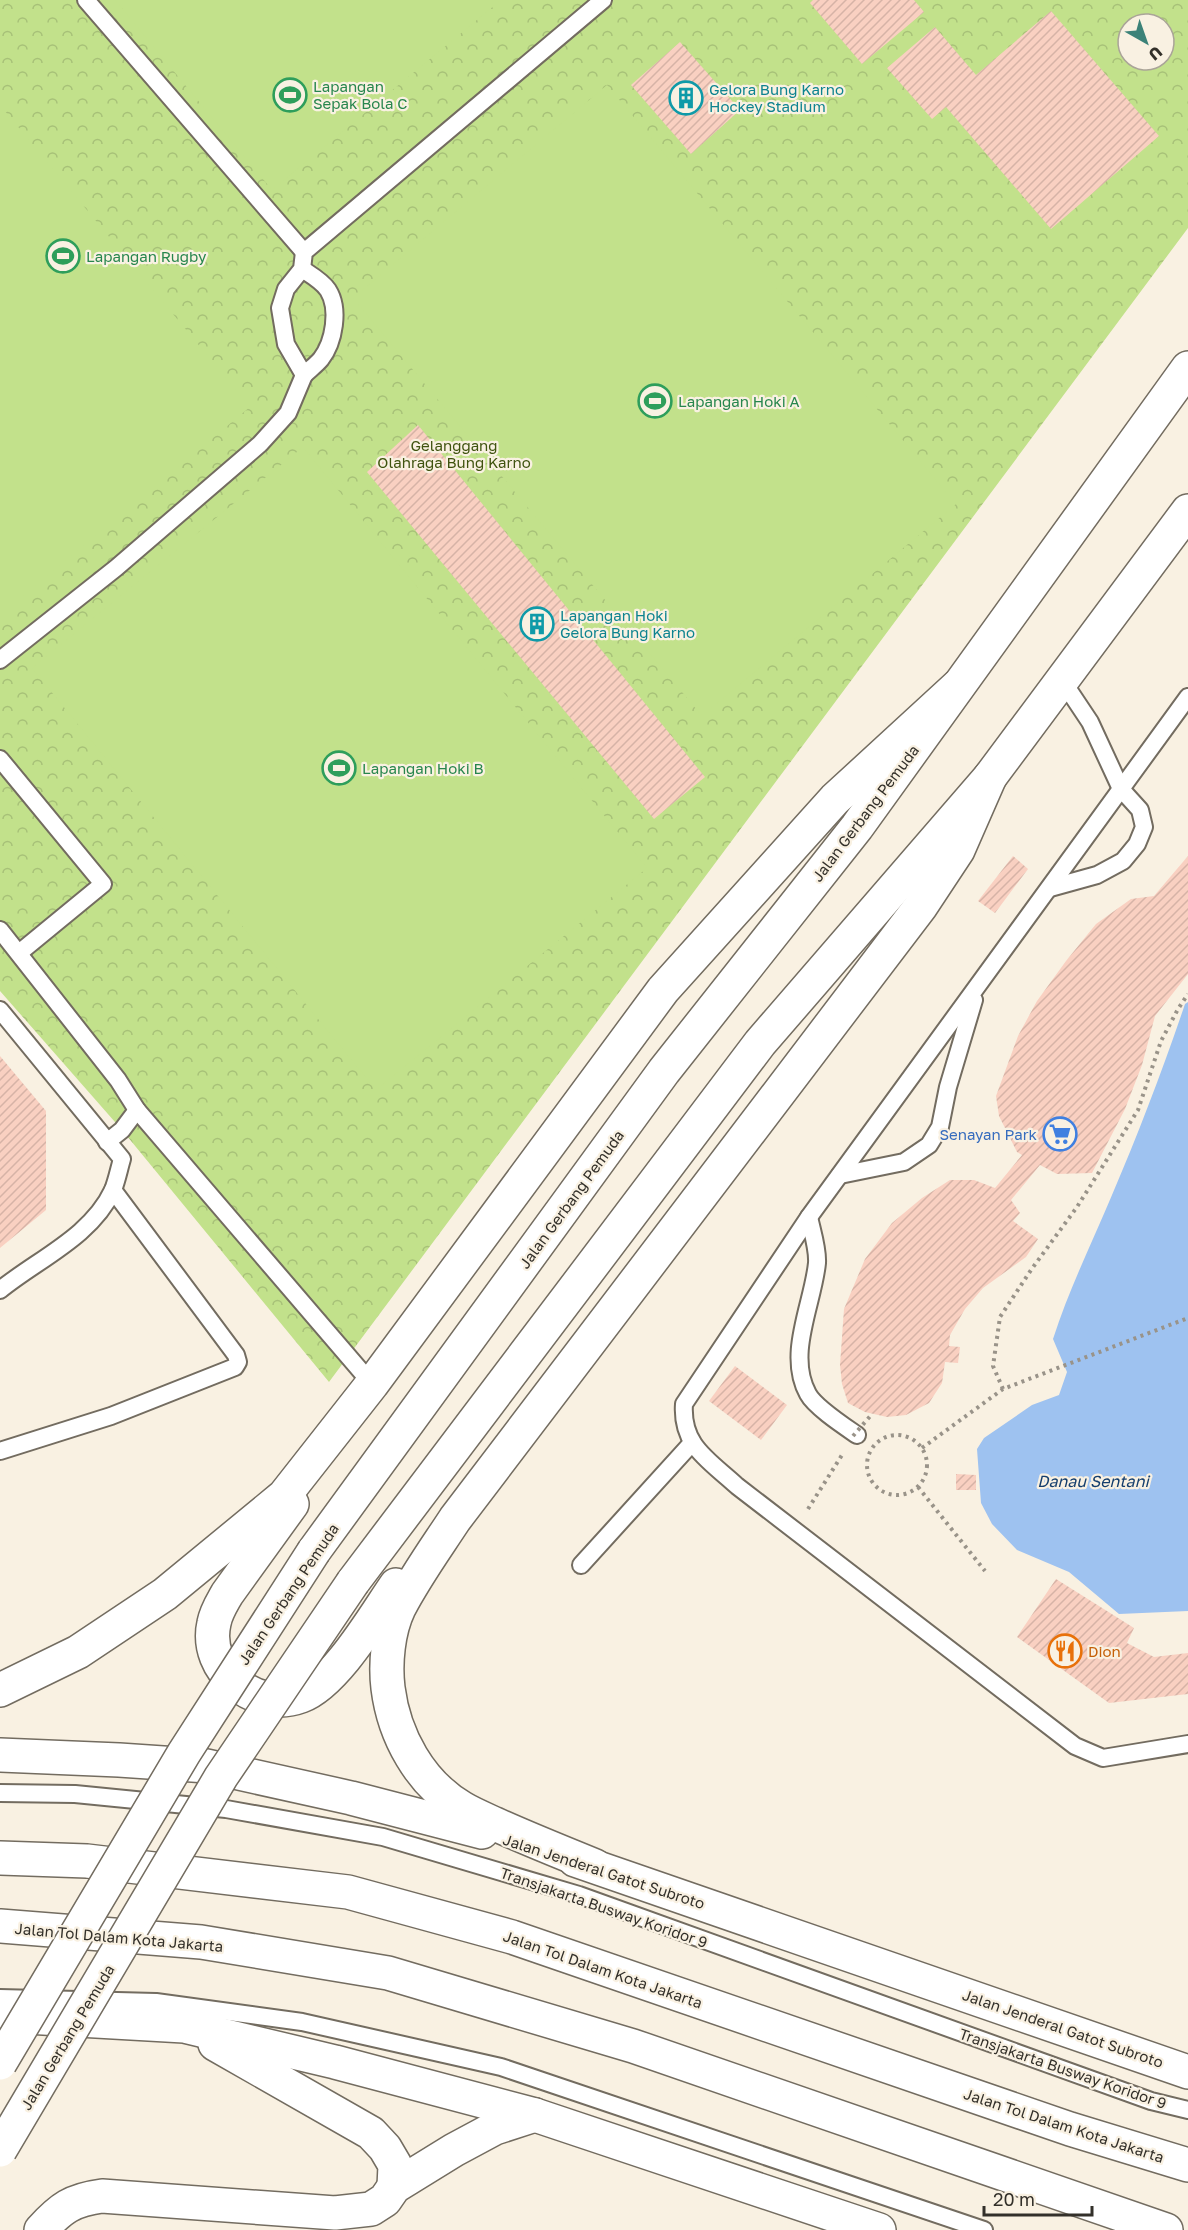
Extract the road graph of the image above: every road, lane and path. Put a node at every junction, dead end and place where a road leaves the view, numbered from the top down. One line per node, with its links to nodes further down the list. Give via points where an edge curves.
1 (86, 0): 3 (lane)
2 (603, 0): 3 (lane)
3 (304, 252): 4 (lane)
4 (302, 269): 6 (lane, via 286,289 280,308 286,344); 6 (lane, via 329,291 334,306 329,345)
5 (1188, 368): 10 (main road, Jalan Gerbang Pemuda)
6 (304, 375): 8 (lane, via 288,413 260,444 116,568)
7 (1188, 511): 9 (main road, Jalan Gerbang Pemuda)
8 (0, 660)
9 (1062, 680): 13 (main road, Jalan Gerbang Pemuda); 14 (lane, via 1090,722)
10 (958, 686): 28 (main road, via 835,799 663,990); 52 (main road, Jalan Gerbang Pemuda, bridge, via 857,827 664,1071 314,1551 184,1754)
11 (1188, 697): 14 (lane)
12 (0, 759): 17 (lane, via 103,884)
13 (990, 777): 38 (main road, via 958,849 921,906); 56 (main road, Jalan Gerbang Pemuda, bridge, via 760,1043 353,1582 221,1777)
14 (1121, 789): 15 (lane); 15 (lane, via 1140,810 1144,827 1137,844 1123,861 1098,875)
15 (1050, 888): 18 (lane)
16 (0, 930): 17 (lane)
17 (19, 953): 21 (lane)
18 (978, 987): 23 (lane); 23 (lane, via 940,1127 929,1145 904,1162)
19 (1188, 994): 29 (path, via 1161,1041 1138,1110 1077,1207 1000,1317 993,1366)
20 (0, 1010): 22 (lane)
21 (137, 1110): 22 (lane); 28 (lane)
22 (107, 1142): 24 (lane, via 122,1159)
23 (840, 1175): 25 (lane)
24 (113, 1190): 26 (lane, via 97,1216); 35 (lane, via 238,1362 235,1367 111,1416)
25 (809, 1217): 31 (lane, via 817,1261 799,1371 808,1395); 33 (lane, via 684,1404 683,1417)
26 (0, 1290)
27 (1188, 1318): 29 (path)
28 (372, 1384): 32 (main road)
29 (1003, 1389): 34 (path)
30 (872, 1414): 31 (path, bridge)
31 (853, 1440)
32 (327, 1444): 38 (main road, via 313,1476 232,1586 213,1624 213,1641 224,1672 250,1694 284,1700 316,1688 352,1648 426,1542); 42 (main road, via 284,1496 165,1594 78,1652)
33 (691, 1444): 39 (lane); 40 (lane)
34 (922, 1448): 37 (path, via 928,1466); 37 (path, via 910,1437 887,1436 870,1452 867,1463 869,1476 884,1492 896,1495)
35 (0, 1451)
36 (843, 1454): 39 (path)
37 (918, 1487): 41 (path)
38 (454, 1519): 47 (main road, via 399,1609 392,1631 387,1678 397,1726 423,1773 462,1809)
39 (794, 1530): 43 (lane, via 1075,1746 1103,1758)
40 (581, 1564)
41 (985, 1571)
42 (0, 1690)
43 (1188, 1744)
44 (0, 1755): 47 (main road, Jalan Jenderal Gatot Subroto, via 207,1767 351,1798)
45 (0, 1793): 54 (lane, Transjakarta Busway Koridor 9, via 75,1794 226,1809 383,1837 579,1895 1151,2101)
46 (0, 1858): 57 (main road, Jalan Tol Dalam Kota Jakarta, via 87,1861 348,1892 512,1937 1070,2129)
47 (595, 1866): 53 (main road, Jalan Jenderal Gatot Subroto)
48 (0, 1926): 62 (main road, Jalan Tol Dalam Kota Jakarta, via 201,1942 388,1973 644,2050)
49 (0, 1998): 61 (lane, via 167,2004 302,2022 501,2067)
50 (0, 2018): 51 (main road)
51 (183, 2026): 55 (main road); 58 (main road, via 372,2133 395,2165)
52 (0, 2063)
53 (1188, 2072)
54 (1188, 2110)
55 (535, 2115): 58 (main road, via 495,2128); 60 (main road)
56 (0, 2150)
57 (1188, 2165)
58 (394, 2187): 59 (main road, via 385,2200 371,2209 354,2212 102,2196 81,2198 64,2207)
59 (41, 2230)
60 (879, 2230)
61 (984, 2230)
62 (1166, 2230)

